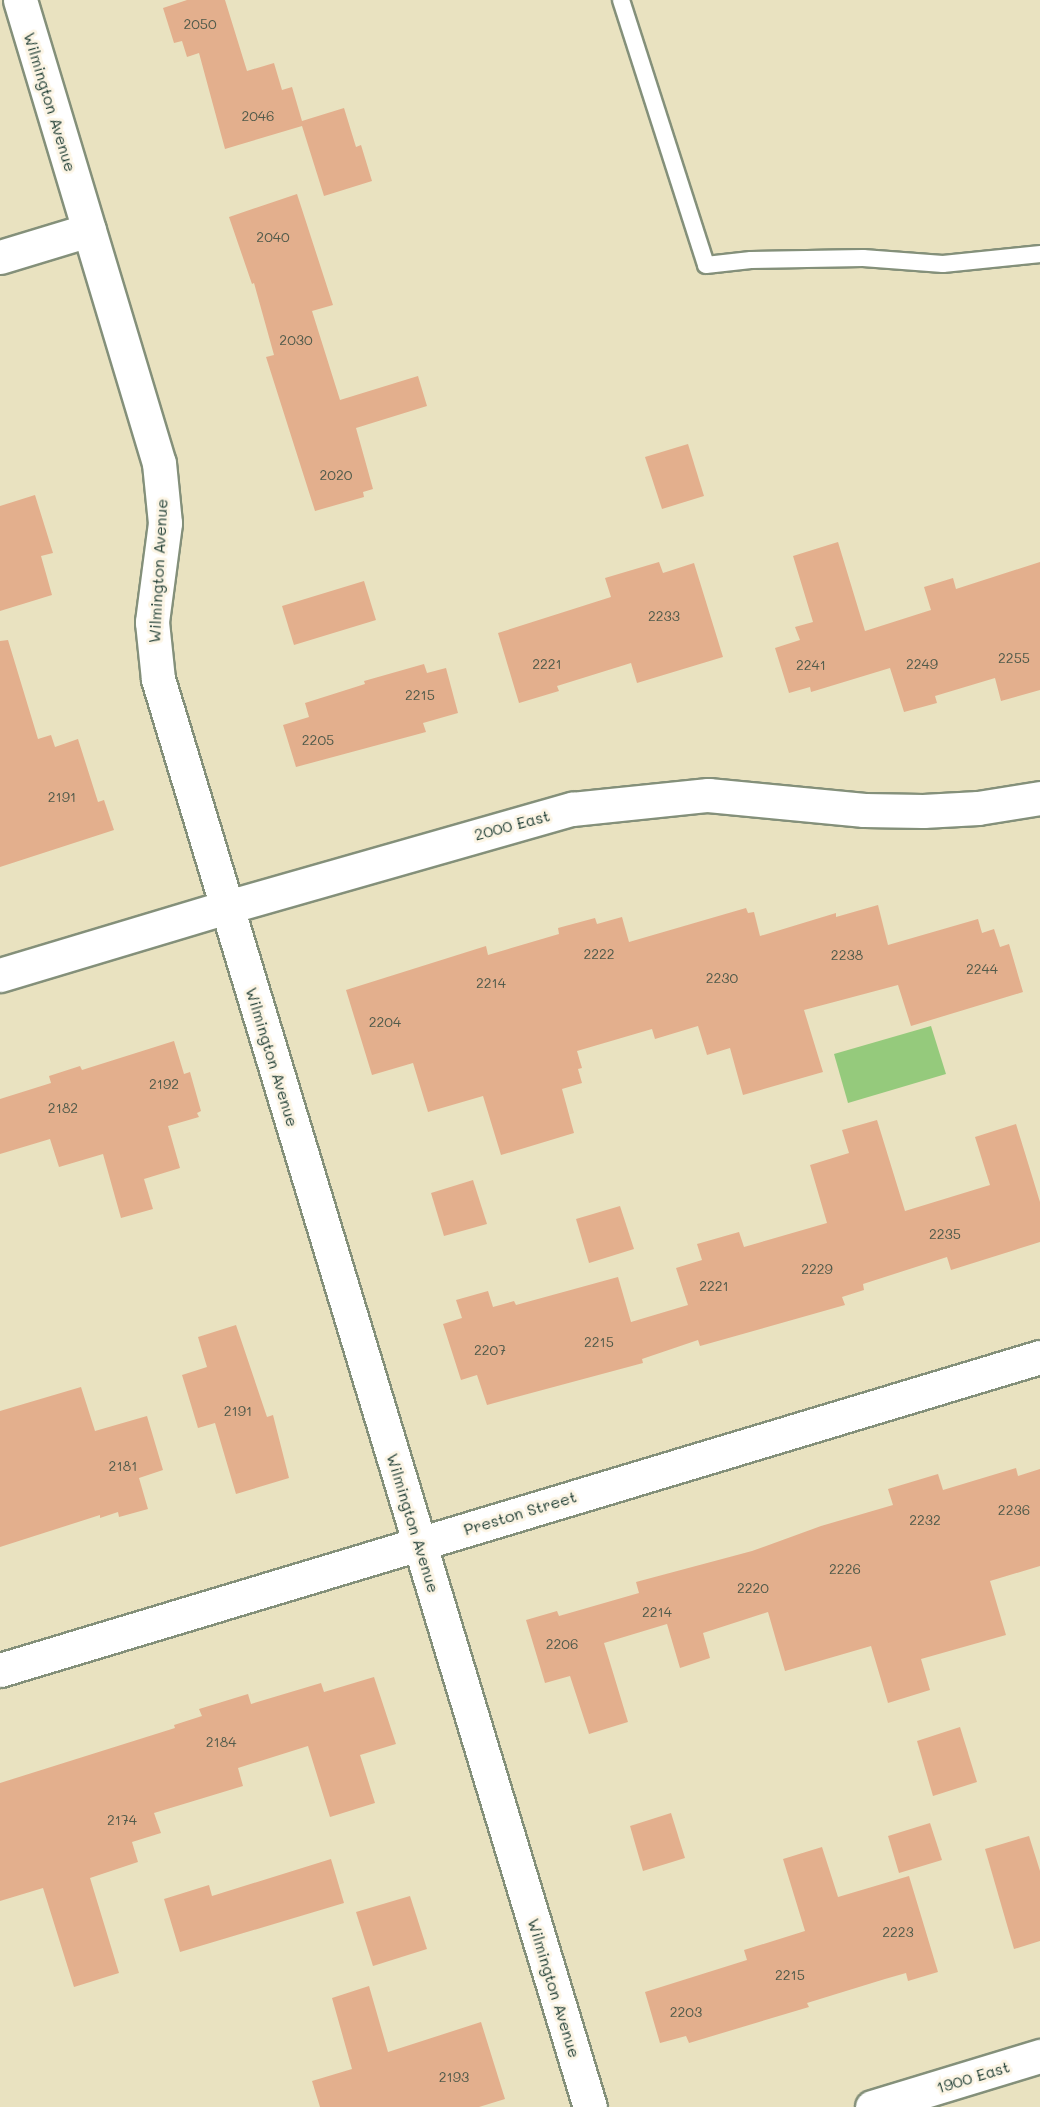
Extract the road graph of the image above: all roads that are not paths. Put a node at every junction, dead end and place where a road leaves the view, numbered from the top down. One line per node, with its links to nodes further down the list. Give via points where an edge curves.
1 (20, 0): 3 (street, Wilmington Avenue)
2 (621, 0): 4 (lane, via 706,265 863,258 943,264)
3 (89, 230): 5 (street); 7 (street, Wilmington Avenue, via 159,463 165,523 152,622 158,679)
4 (1040, 254)
5 (0, 257)
6 (1040, 798): 7 (street, 2000 East, via 978,808 923,811 864,810 708,795 572,809)
7 (227, 907): 8 (street, 2000 East); 10 (street, Wilmington Avenue)
8 (0, 975)
9 (1040, 1357): 10 (street, Preston Street)
10 (419, 1543): 11 (street, Preston Street); 13 (street, Wilmington Avenue)
11 (0, 1670)
12 (1040, 2056): 14 (street, 1900 East)
13 (590, 2107)
14 (872, 2107)

